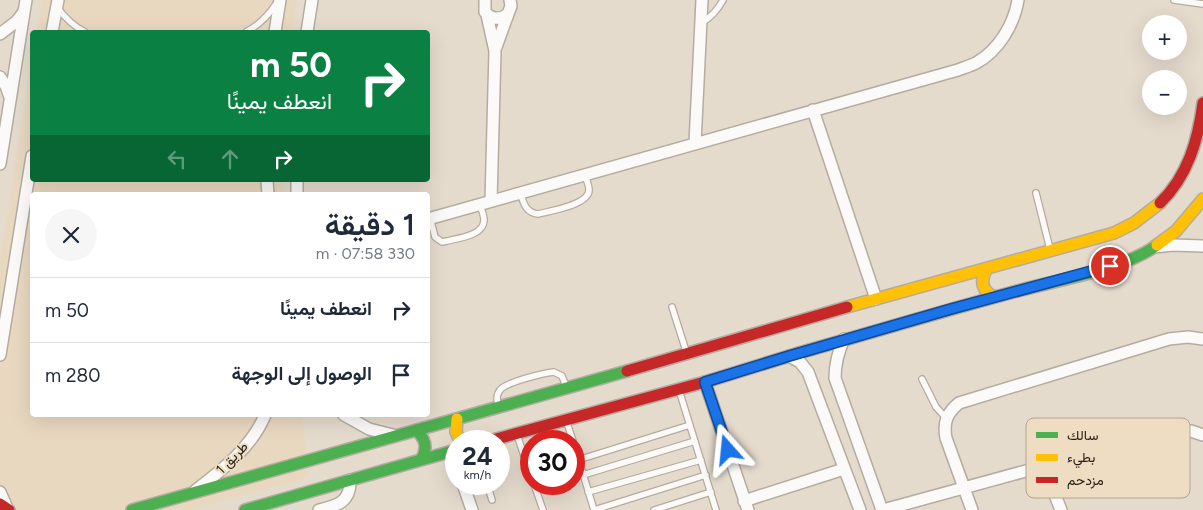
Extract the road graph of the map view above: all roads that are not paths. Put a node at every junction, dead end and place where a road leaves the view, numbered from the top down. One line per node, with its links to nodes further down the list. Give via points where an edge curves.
1 (279, 0): 17 (lane, via 270,13); 18 (street)
2 (312, 0): 19 (street)
3 (485, 0): 13 (street)
4 (510, 0): 12 (street)
5 (702, 0): 14 (street)
6 (723, 0): 14 (lane, via 718,10)
7 (1018, 0): 25 (street, via 1004,36 992,52 976,63)
8 (1174, 0): 10 (lane)
9 (57, 3): 15 (street); 16 (lane, via 66,18)
10 (1203, 4)
11 (25, 6): 20 (street, via 13,25); 23 (street)
12 (508, 14): 13 (street, via 498,19); 21 (street)
13 (487, 15): 21 (street)
14 (700, 24): 27 (street)
15 (52, 30)
16 (80, 30)
17 (249, 30)
18 (275, 30)
19 (307, 30)
20 (0, 34)
21 (495, 51): 34 (street)
22 (0, 77): 23 (street)
23 (11, 99): 26 (street)
24 (1203, 104): 39 (street, via 1194,151 1164,201 1149,214 1114,234)
25 (813, 110): 27 (street); 43 (street)
26 (3, 127): 28 (street)
27 (695, 143): 30 (street)
28 (0, 164)
29 (30, 168): 48 (street)
30 (585, 174): 31 (street); 31 (lane, via 587,195 571,205 533,213 526,208)
31 (520, 193): 34 (street)
32 (1036, 193): 39 (lane)
33 (1203, 199): 38 (street, via 1176,231)
34 (486, 203): 35 (street); 36 (lane, via 483,225 476,233 442,242 435,237)
35 (430, 219)
36 (430, 222)
37 (1203, 246): 38 (street)
38 (1153, 248): 42 (street, via 1096,270)
39 (1051, 251): 40 (street)
40 (986, 270): 41 (street); 42 (street, via 982,286)
41 (950, 294): 42 (street); 43 (street); 45 (street)
42 (994, 297)
43 (876, 299): 47 (street)
44 (672, 307): 47 (lane)
45 (844, 339): 49 (street); 102 (street, via 837,358 835,378)
46 (1203, 339): 57 (street, via 1169,339 969,399 951,409)
47 (687, 354): 52 (street)
48 (0, 355)
49 (789, 356): 51 (street); 75 (street, via 808,372)
50 (922, 379): 57 (lane, via 936,407)
51 (705, 382): 53 (street); 91 (street)
52 (566, 388): 54 (street); 54 (lane, via 562,376 554,372 506,385 497,395)
53 (679, 389): 59 (street); 60 (lane)
54 (498, 407): 58 (street)
55 (264, 417): 85 (street, طريق 1, via 232,460)
56 (348, 417): 67 (street, via 369,429)
57 (946, 418): 81 (street, via 946,438)
58 (457, 419): 61 (street); 62 (street)
59 (566, 420): 63 (lane); 65 (street)
60 (690, 425): 69 (lane); 72 (lane)
61 (416, 430): 67 (street); 73 (street, via 422,435 426,448)
62 (456, 430)
63 (569, 430)
64 (1190, 431): 66 (street)
65 (516, 434): 68 (street); 70 (lane)
66 (1203, 435)
67 (398, 436): 85 (street)
68 (510, 436)
69 (695, 441): 74 (lane); 77 (lane)
70 (520, 445)
71 (445, 453): 73 (street)
72 (585, 458)
73 (421, 460): 79 (street)
74 (701, 460): 78 (lane); 83 (lane)
75 (844, 469): 91 (street); 101 (street)
76 (1026, 472): 81 (street)
77 (585, 474)
78 (706, 476): 84 (lane); 99 (lane)
79 (350, 480): 95 (street); 96 (street, via 350,489 344,500 336,506)
80 (585, 482): 83 (lane)
81 (964, 488): 102 (street); 103 (street)
82 (0, 492): 92 (street)
83 (588, 492): 99 (lane)
84 (711, 492): 93 (lane); 100 (lane)
85 (192, 493): 94 (street)
86 (466, 495): 97 (street)
87 (490, 495): 90 (lane)
88 (538, 495): 98 (lane)
89 (1056, 498): 104 (street)
90 (492, 500)
91 (746, 505)
92 (5, 507)
93 (714, 509)
94 (132, 510)
95 (246, 510)
96 (319, 510)
97 (472, 510)
98 (543, 510)
99 (594, 510)
100 (654, 510)
101 (860, 510)
102 (883, 510)
103 (972, 510)
104 (1061, 510)

